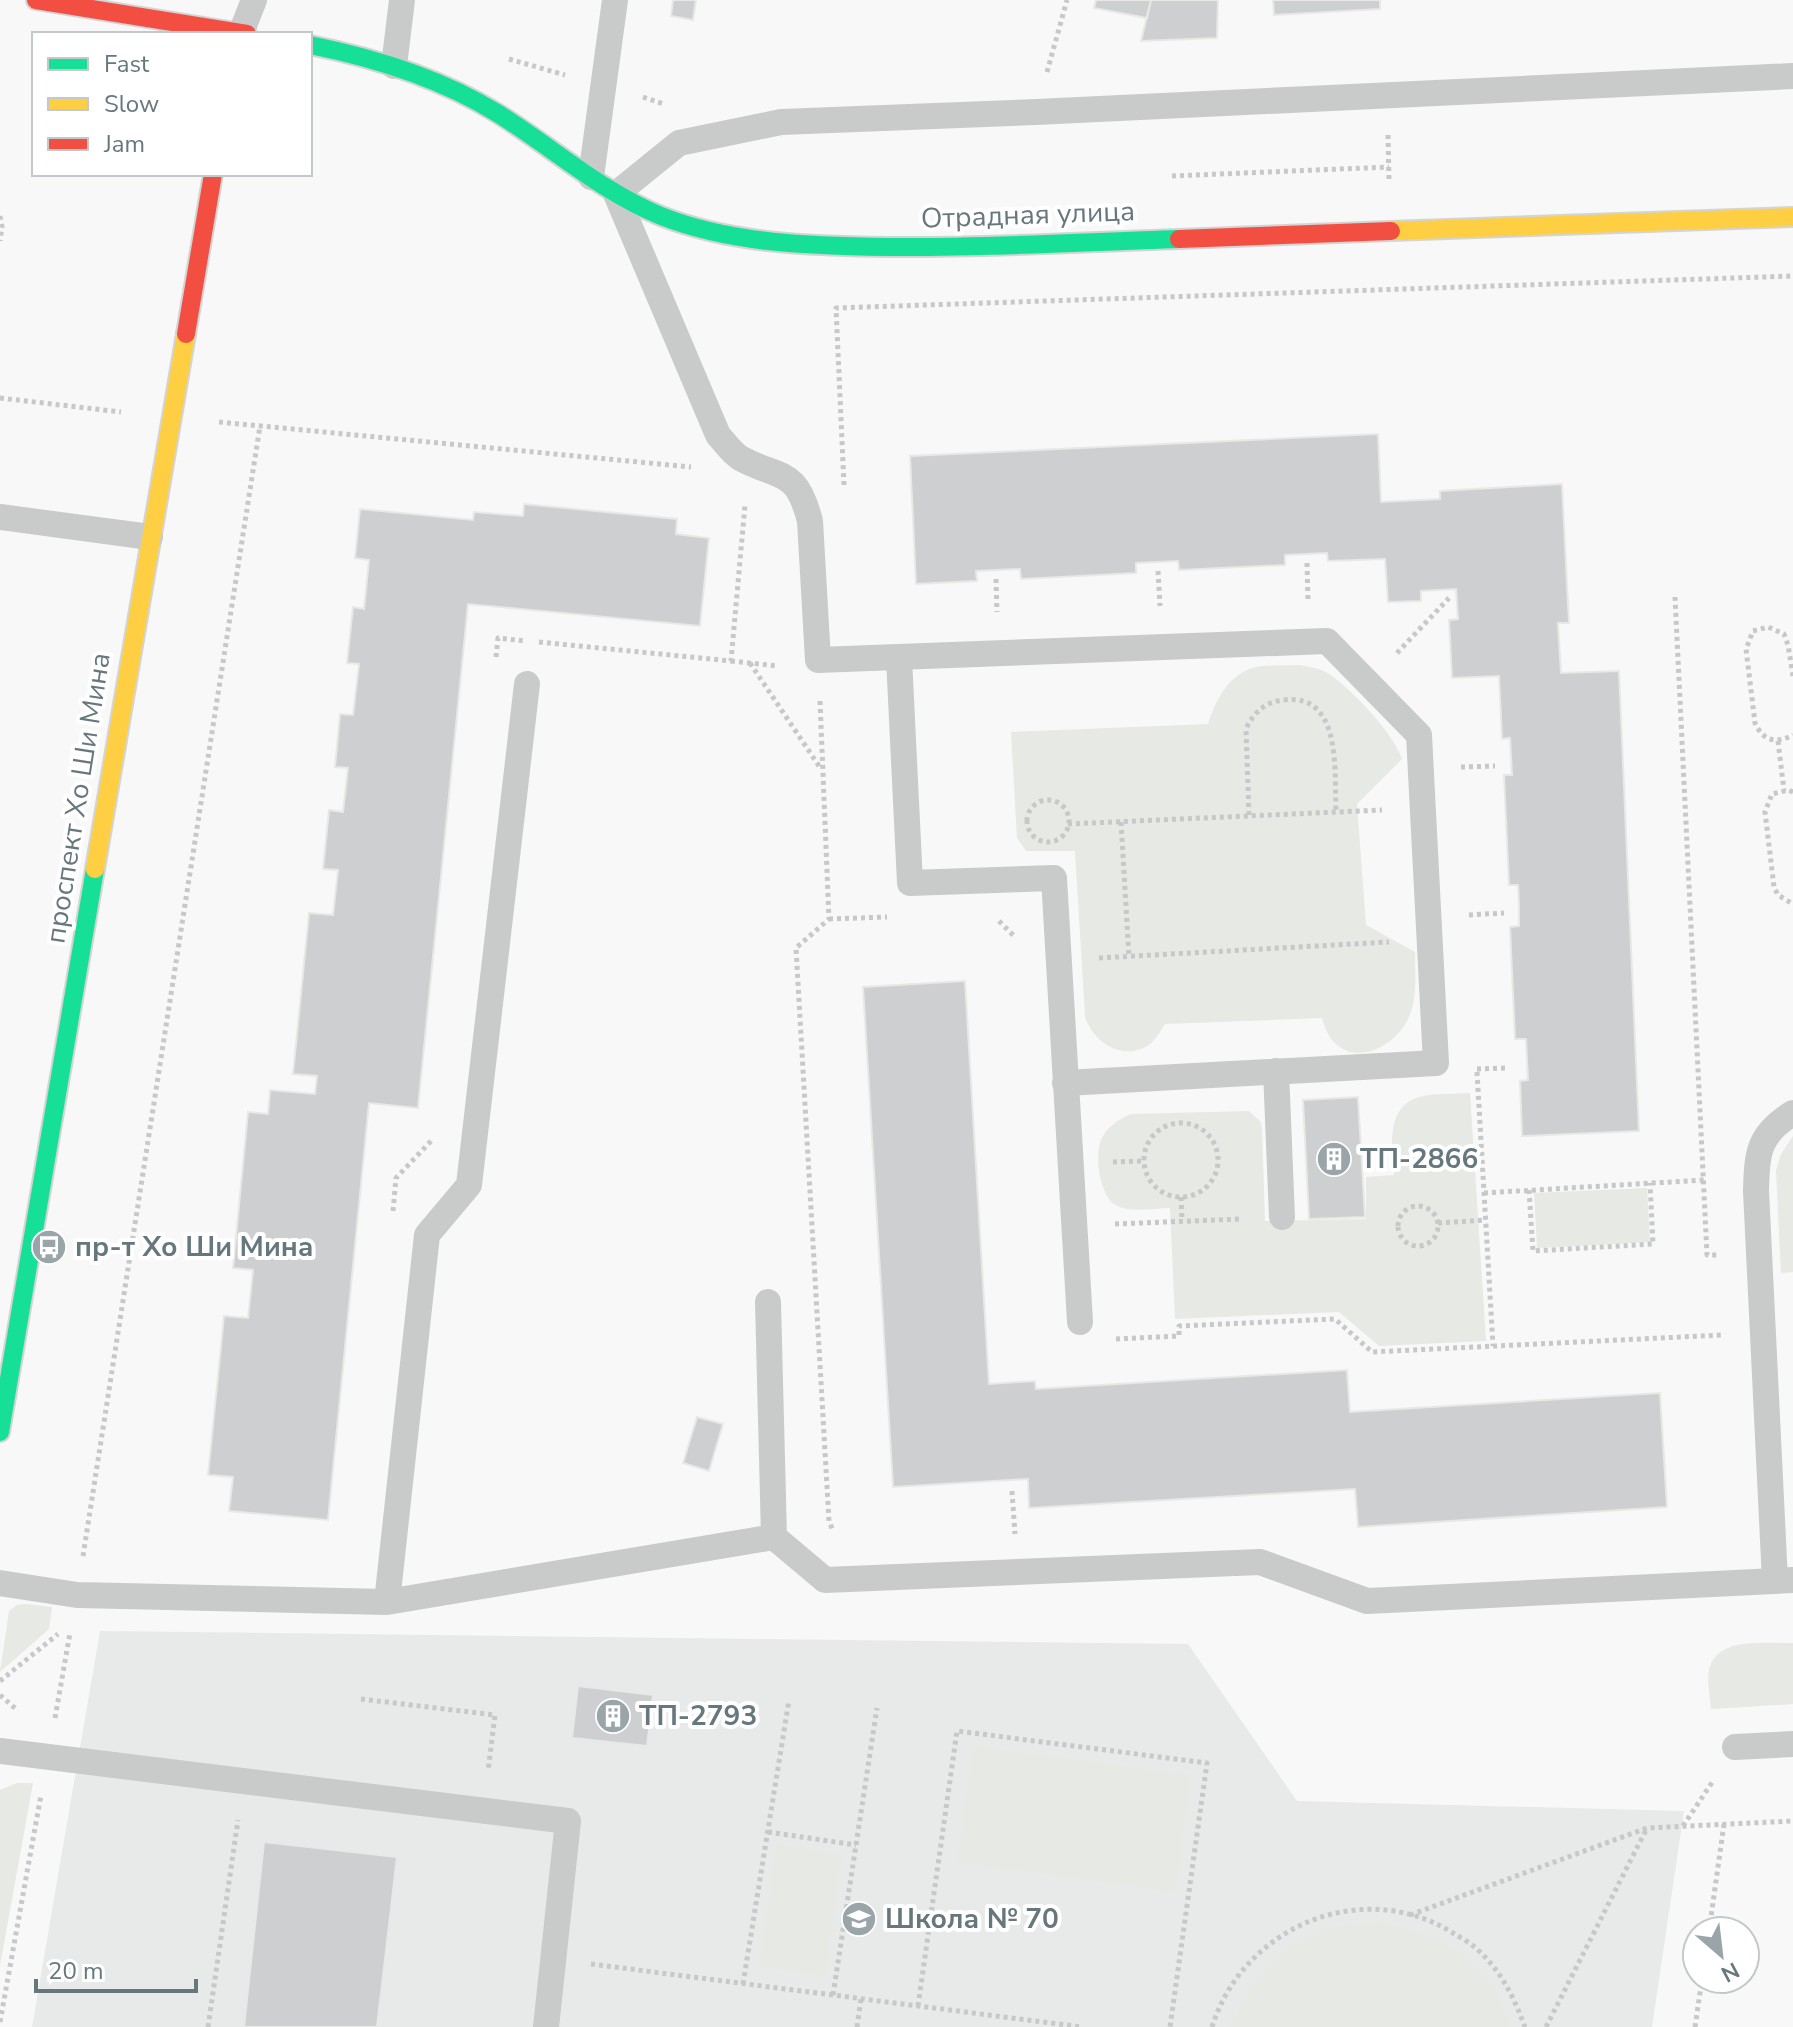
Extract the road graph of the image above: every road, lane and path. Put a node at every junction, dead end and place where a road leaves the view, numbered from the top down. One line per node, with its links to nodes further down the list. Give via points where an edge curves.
1 (36, 0): 6 (street)
2 (254, 0): 7 (lane)
3 (402, 0): 10 (lane)
4 (615, 0): 12 (lane)
5 (1067, 0): 14 (path)
6 (232, 32)
7 (245, 32)
8 (312, 45): 10 (street, Отрадная улица)
9 (501, 57): 12 (path)
10 (394, 66): 18 (street, Отрадная улица, via 472,99)
11 (1793, 76): 14 (lane)
12 (603, 85): 13 (path); 18 (lane)
13 (677, 108)
14 (1036, 112): 19 (lane, via 781,122 679,143)
15 (1389, 167): 17 (path)
16 (213, 176): 27 (street, проспект Хо Ши Мина)
17 (1172, 176)
18 (591, 177): 19 (street, Отрадная улица)
19 (616, 194): 21 (street, Отрадная улица, via 663,217 729,234 826,246 942,247); 38 (lane, via 718,435 738,457 788,477 805,502)
20 (0, 216): 22 (path)
21 (1793, 217)
22 (0, 241)
23 (1793, 276): 25 (path, via 836,308)
24 (260, 426): 97 (path)
25 (845, 495)
26 (0, 517): 27 (lane)
27 (150, 537): 90 (street, проспект Хо Ши Мина)
28 (1307, 563): 33 (path)
29 (1158, 571): 34 (path)
30 (996, 579): 35 (path)
31 (1675, 597): 74 (path)
32 (1449, 598): 37 (path)
33 (1308, 604)
34 (1160, 610)
35 (998, 616)
36 (899, 658): 38 (lane); 51 (lane, via 1327,641 1419,735); 67 (lane, via 910,883 1054,878)
37 (1390, 659)
38 (818, 660): 47 (path)
39 (750, 663): 47 (path)
40 (1793, 676): 43 (path, via 1784,634 1768,627 1753,631 1746,649 1755,723 1766,738)
41 (527, 684): 98 (lane, via 469,1185 427,1235)
42 (1793, 735): 43 (path)
43 (1778, 741): 49 (path)
44 (1459, 754): 46 (path)
45 (1495, 766): 46 (path)
46 (1460, 767): 48 (path)
47 (823, 772): 62 (path)
48 (1461, 782)
49 (1784, 791): 50 (path); 57 (path, via 1772,794 1765,812 1774,887)
50 (1793, 792)
51 (1422, 807): 52 (path); 64 (lane)
52 (1336, 812): 53 (path); 53 (path, via 1326,720 1317,708 1292,699 1262,707 1246,729)
53 (1249, 815): 54 (path)
54 (1121, 821): 55 (path); 66 (path)
55 (1068, 824): 55 (path, via 1066,811 1055,802 1041,801 1030,809 1027,822 1032,835 1043,841 1062,837)
56 (1468, 900): 59 (path)
57 (1793, 904)
58 (1504, 913): 59 (path)
59 (1468, 915): 63 (path)
60 (992, 916): 65 (path)
61 (888, 917): 62 (path)
62 (829, 919): 93 (path, via 796,948 829,1521)
63 (1469, 930)
64 (1430, 939): 66 (path); 71 (lane, via 1436,1063)
65 (1022, 947)
66 (1129, 957): 67 (path)
67 (1058, 960): 72 (lane)
68 (1476, 1054): 70 (path)
69 (1506, 1068): 70 (path)
70 (1477, 1069): 77 (path)
71 (1276, 1071): 72 (lane); 79 (lane)
72 (1065, 1083): 83 (lane)
73 (1793, 1113): 87 (lane, via 1764,1138 1757,1158)
74 (1704, 1180): 75 (path); 84 (path, via 1707,1255)
75 (1650, 1183): 76 (path); 76 (path, via 1653,1244 1533,1251)
76 (1529, 1190): 77 (path)
77 (1484, 1193): 80 (path)
78 (1181, 1197): 78 (path, via 1206,1187 1217,1165 1217,1153 1205,1132 1183,1123 1171,1124 1151,1138 1144,1161 1152,1184); 81 (path)
79 (1282, 1217): 81 (path)
80 (1486, 1220): 82 (path); 89 (path)
81 (1182, 1221): 83 (path)
82 (1438, 1223): 82 (path, via 1432,1212 1415,1206 1398,1224 1413,1245 1436,1236)
83 (1074, 1225): 86 (lane)
84 (1732, 1254)
85 (768, 1302): 92 (lane)
86 (1080, 1322)
87 (1763, 1332): 89 (path); 95 (lane)
88 (1109, 1339): 89 (path, via 1179,1336 1179,1326 1335,1319 1372,1352)
89 (1493, 1346)
90 (0, 1432)
91 (1012, 1491): 94 (path)
92 (774, 1537): 95 (lane, via 825,1580 1260,1562 1367,1601); 98 (lane)
93 (835, 1537)
94 (1016, 1545)
95 (1784, 1580)
96 (0, 1583): 97 (lane)
97 (77, 1595): 98 (lane)
98 (387, 1602)
99 (0, 1681): 106 (path, via 72,1623)
100 (361, 1699): 108 (path, via 495,1715)
101 (789, 1700): 113 (path)
102 (877, 1708): 114 (path)
103 (1793, 1744): 104 (lane)
104 (1735, 1747): 111 (path)
105 (0, 1751): 106 (lane)
106 (48, 1758): 107 (lane); 123 (path)
107 (244, 1783): 108 (lane); 124 (path)
108 (482, 1812): 117 (lane, via 568,1821)
109 (1793, 1821): 110 (path)
110 (1724, 1824): 111 (path); 116 (path)
111 (1683, 1826): 112 (path)
112 (1647, 1828): 115 (path); 131 (path)
113 (768, 1832): 114 (path); 118 (path)
114 (856, 1845): 119 (path)
115 (1410, 1915): 129 (path, via 1382,1908 1327,1914 1277,1936 1237,1975); 130 (path, via 1433,1921 1477,1949 1510,1988)
116 (1711, 1915)
117 (553, 1959): 118 (path); 125 (lane)
118 (743, 1984): 119 (path)
119 (833, 1995): 121 (path)
120 (1700, 1995): 132 (path)
121 (861, 1999): 122 (path); 126 (path)
122 (918, 2006): 127 (path); 128 (path, via 957,1731 1207,1763)
123 (0, 2022)
124 (208, 2027)
125 (546, 2027)
126 (857, 2027)
127 (1082, 2027)
128 (1170, 2027)
129 (1212, 2027)
130 (1525, 2027)
131 (1546, 2027)
132 (1695, 2027)

